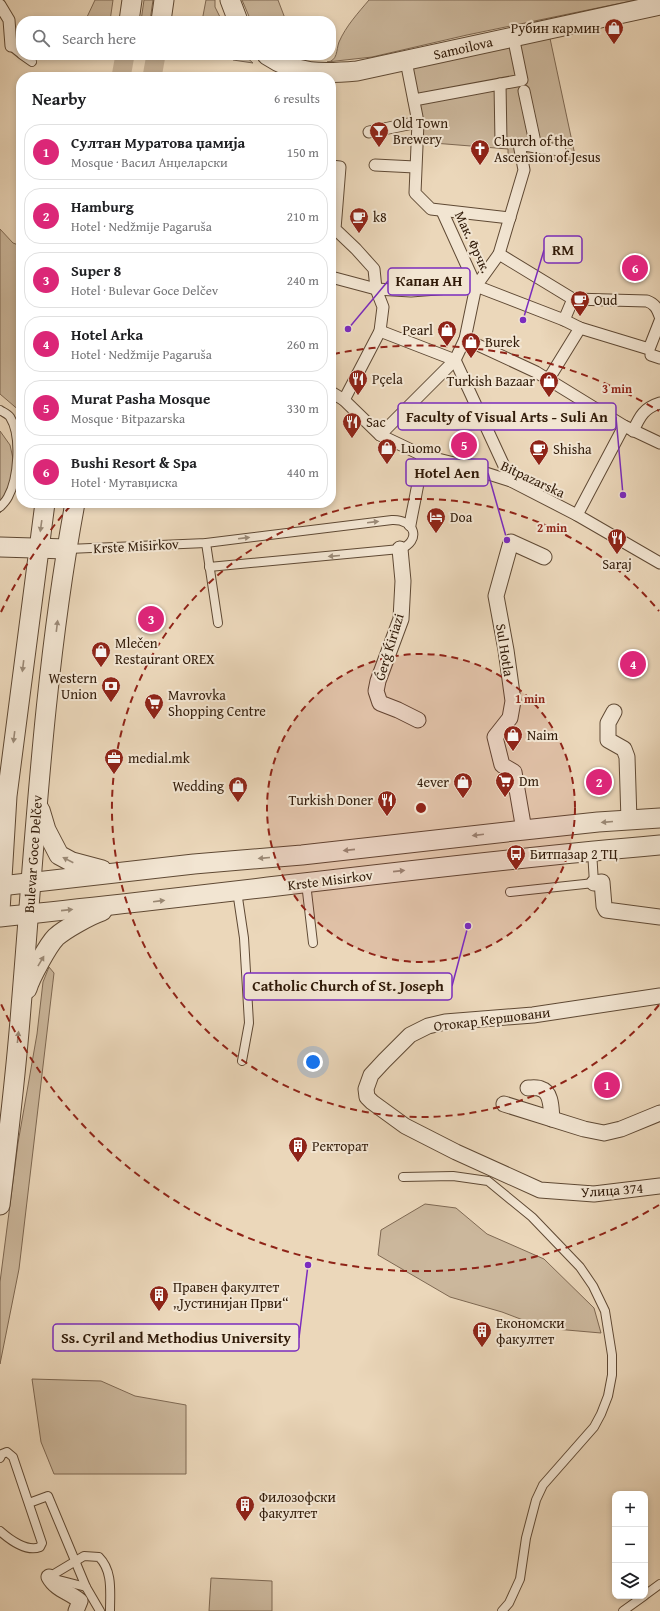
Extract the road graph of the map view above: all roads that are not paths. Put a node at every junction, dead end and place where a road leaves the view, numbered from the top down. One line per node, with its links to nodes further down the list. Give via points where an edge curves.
1 (132, 0): 6 (street)
2 (164, 0): 7 (street)
3 (230, 0): 8 (street)
4 (0, 5): 10 (street, via 9,20)
5 (660, 5): 9 (street, Samoilova)
6 (130, 16)
7 (162, 16)
8 (236, 16)
9 (513, 36): 14 (street, Samoilova); 18 (street, via 522,80)
10 (11, 46): 11 (lane)
11 (16, 50)
12 (30, 60): 15 (lane)
13 (274, 60): 16 (street, Samoilova, via 293,69)
14 (406, 61): 17 (street, Samoilova, via 357,71); 20 (street)
15 (32, 62)
16 (315, 72)
17 (336, 72)
18 (500, 84): 20 (street); 23 (street)
19 (524, 90): 24 (street)
20 (414, 100): 21 (street)
21 (418, 122): 22 (street); 27 (street)
22 (369, 132)
23 (501, 142)
24 (536, 147): 25 (street); 29 (street, via 519,144 524,170)
25 (560, 150)
26 (375, 165): 27 (street)
27 (415, 167): 28 (street, via 415,194 431,209)
28 (442, 211): 29 (street); 33 (street, Мак. Фрчк.)
29 (510, 218): 31 (street)
30 (336, 230): 34 (street, via 374,269)
31 (499, 254): 33 (street); 35 (street)
32 (336, 278): 34 (street)
33 (476, 286): 34 (street, via 411,291); 37 (street); 41 (street)
34 (376, 289): 40 (street, via 383,307)
35 (573, 299): 36 (street, via 647,301 658,309); 37 (street)
36 (660, 316)
37 (564, 320): 39 (street)
38 (660, 321): 39 (street, via 649,349)
39 (580, 328): 43 (street)
40 (380, 331): 42 (street); 45 (street)
41 (465, 338): 42 (street); 43 (street)
42 (455, 360): 49 (street); 54 (street)
43 (548, 380): 48 (street)
44 (336, 395): 45 (street, Bitpazarska)
45 (344, 400): 49 (street, Bitpazarska)
46 (660, 403): 48 (street, via 642,413)
47 (0, 410): 50 (lane, via 10,417)
48 (629, 428): 51 (street); 58 (street)
49 (380, 435): 52 (street, Bitpazarska)
50 (16, 441)
51 (660, 443)
52 (422, 455): 54 (street, Bitpazarska); 59 (street, via 420,479)
53 (16, 470): 55 (lane, via 12,488)
54 (511, 481): 58 (street, Bitpazarska)
55 (0, 507)
56 (43, 508): 62 (street, Bulevar Goce Delčev, one-way to 62)
57 (74, 508): 63 (street, Bulevar Goce Delčev)
58 (577, 516): 66 (street, Bitpazarska)
59 (410, 526): 60 (lane, Krste Misirkov, one-way to 59, via 392,520 401,520); 64 (lane, via 412,540 408,546)
60 (206, 543): 63 (lane, Krste Misirkov); 67 (lane)
61 (0, 547): 62 (street)
62 (38, 549): 63 (street); 72 (street, Bulevar Goce Delčev, one-way to 72)
63 (67, 549): 71 (street, Bulevar Goce Delčev, one-way to 63)
64 (400, 550): 67 (lane, one-way to 67); 70 (street, Ǵerǵ Ḱiriazi, via 403,581 401,619 376,691 380,703)
65 (544, 557): 75 (street, Sul Hotla, via 511,542 496,596 513,701 510,718 495,737 502,765 514,772)
66 (660, 563)
67 (209, 567): 68 (lane)
68 (218, 623)
69 (614, 712): 74 (street, via 608,723 608,740 624,749 627,756)
70 (418, 720)
71 (38, 795): 78 (street, one-way to 71, via 86,867 59,855 46,830); 81 (street, Bulevar Goce Delčev)
72 (4, 805): 82 (street, Bulevar Goce Delčev)
73 (660, 818): 74 (street, Krste Misirkov)
74 (629, 820): 75 (street, Krste Misirkov, one-way to 75)
75 (524, 830): 78 (street, Krste Misirkov, one-way to 78)
76 (660, 845): 77 (street, Krste Misirkov)
77 (592, 851): 79 (street, Krste Misirkov, one-way to 77); 80 (lane)
78 (119, 873): 81 (street, Krste Misirkov)
79 (306, 882): 83 (street, Krste Misirkov); 90 (lane)
80 (598, 882): 84 (lane); 89 (street, via 606,910)
81 (31, 883): 82 (street, Krste Misirkov); 87 (street, Bulevar Goce Delčev)
82 (1, 886): 86 (street, Bulevar Goce Delčev)
83 (237, 891): 85 (street, Krste Misirkov, one-way to 83); 93 (lane, via 244,938 249,1023)
84 (510, 892)
85 (120, 905): 87 (street, Krste Misirkov, one-way to 85); 92 (street, one-way to 85, via 29,982 56,938 75,924)
86 (0, 910)
87 (28, 914): 88 (street, Krste Misirkov); 92 (street, Bulevar Goce Delčev)
88 (0, 917)
89 (660, 917)
90 (313, 943)
91 (660, 996): 100 (street, Отокар Кершовани, via 533,1015 445,1022 428,1026 410,1035 371,1075 366,1089 367,1097 405,1126)
92 (21, 1010): 101 (street, Bulevar Goce Delčev, one-way to 92)
93 (242, 1061)
94 (528, 1088): 97 (street, via 547,1092)
95 (504, 1104): 97 (street)
96 (660, 1113): 97 (street, via 604,1133)
97 (552, 1119)
98 (404, 1177): 114 (lane, via 454,1176 488,1181 532,1217 580,1267 605,1311 612,1355 608,1396 594,1427 543,1486 536,1500 526,1538 520,1579 509,1603)
99 (660, 1186): 100 (street, Улица 374, via 594,1194)
100 (540, 1190)
101 (0, 1205)
102 (0, 1458): 103 (lane, via 7,1452 13,1457)
103 (29, 1502): 104 (lane, via 41,1535 40,1547 27,1548); 105 (lane, via 48,1496)
104 (0, 1531)
105 (75, 1560): 106 (lane); 108 (lane); 113 (lane, via 92,1556 99,1557 104,1562 108,1571)
106 (49, 1577): 108 (lane); 111 (street, via 58,1589 74,1596)
107 (660, 1584): 109 (lane)
108 (86, 1587): 112 (lane)
109 (648, 1592)
110 (639, 1599): 115 (lane)
111 (78, 1606)
112 (100, 1611)
113 (110, 1611)
114 (502, 1611)
115 (623, 1611)

